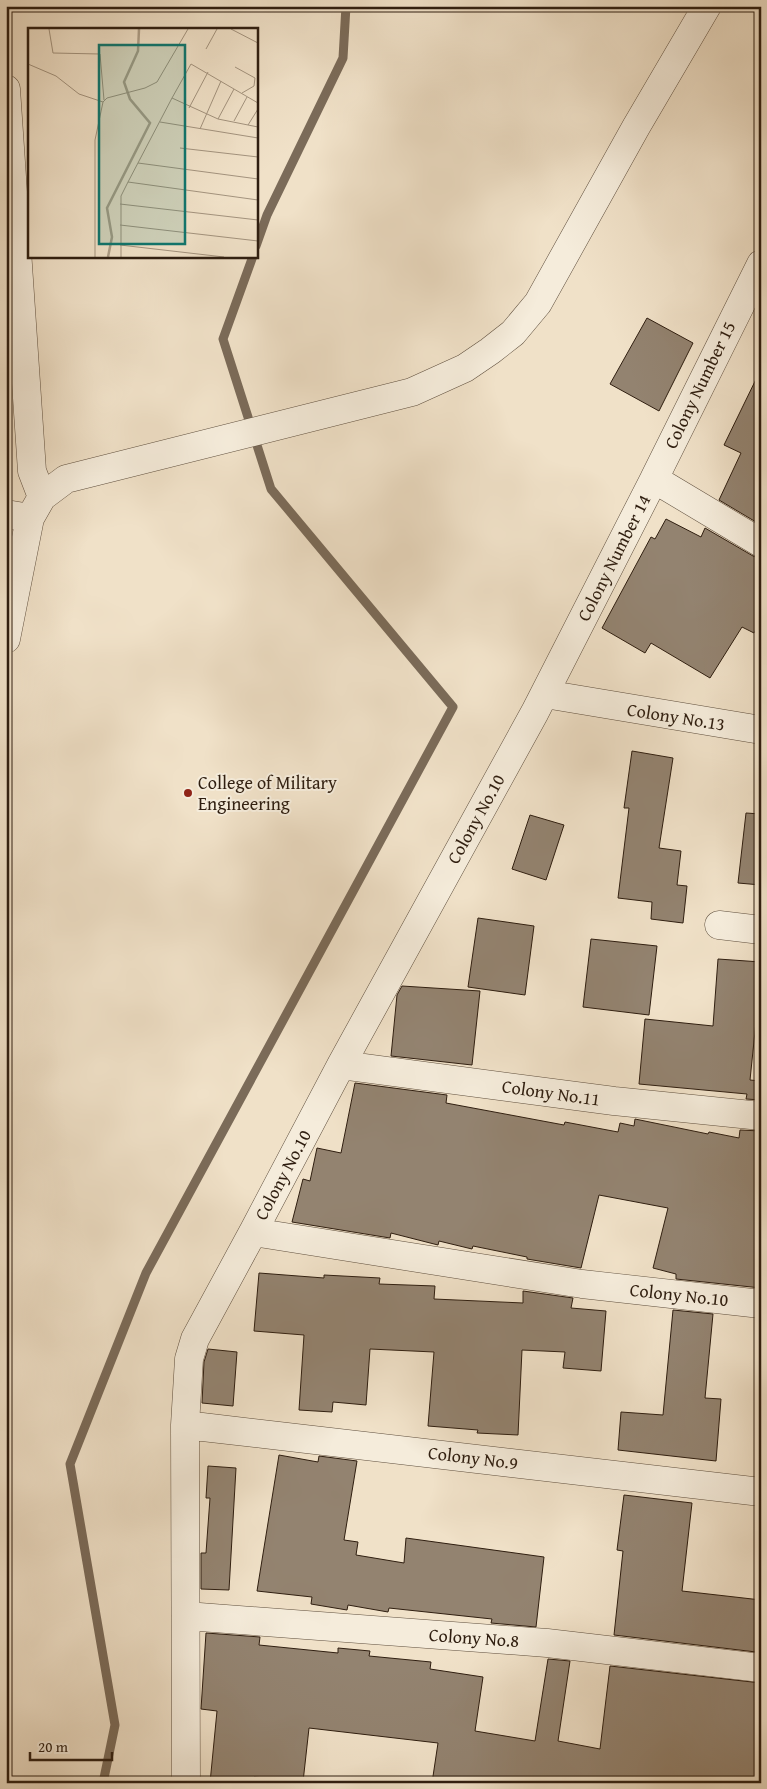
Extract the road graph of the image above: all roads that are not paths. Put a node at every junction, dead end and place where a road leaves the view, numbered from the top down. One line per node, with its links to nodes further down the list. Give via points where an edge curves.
1 (707, 6): 5 (street, via 538,303 513,333 465,368 412,392 66,479)
2 (6, 90): 5 (street, via 32,471)
3 (761, 264): 4 (street, Colony Number 15)
4 (654, 479): 6 (street, Colony Number 14); 8 (street, Colony Number 14)
5 (26, 510): 7 (street)
6 (761, 543)
7 (6, 639)
8 (545, 694): 9 (street, Colony No.13); 12 (street, Colony No.10)
9 (761, 730)
10 (719, 925): 11 (street)
11 (761, 930)
12 (341, 1065): 13 (street, Colony No.11, via 614,1101); 14 (street, Colony No.10)
13 (761, 1116)
14 (253, 1232): 15 (street, Colony No.10, via 582,1284); 16 (street, via 195,1338 189,1359)
15 (761, 1304)
16 (185, 1425): 17 (street, Colony No.9); 18 (street)
17 (761, 1492)
18 (186, 1616): 19 (street, Colony No.8, via 547,1643); 20 (street)
19 (761, 1668)
20 (186, 1783)

